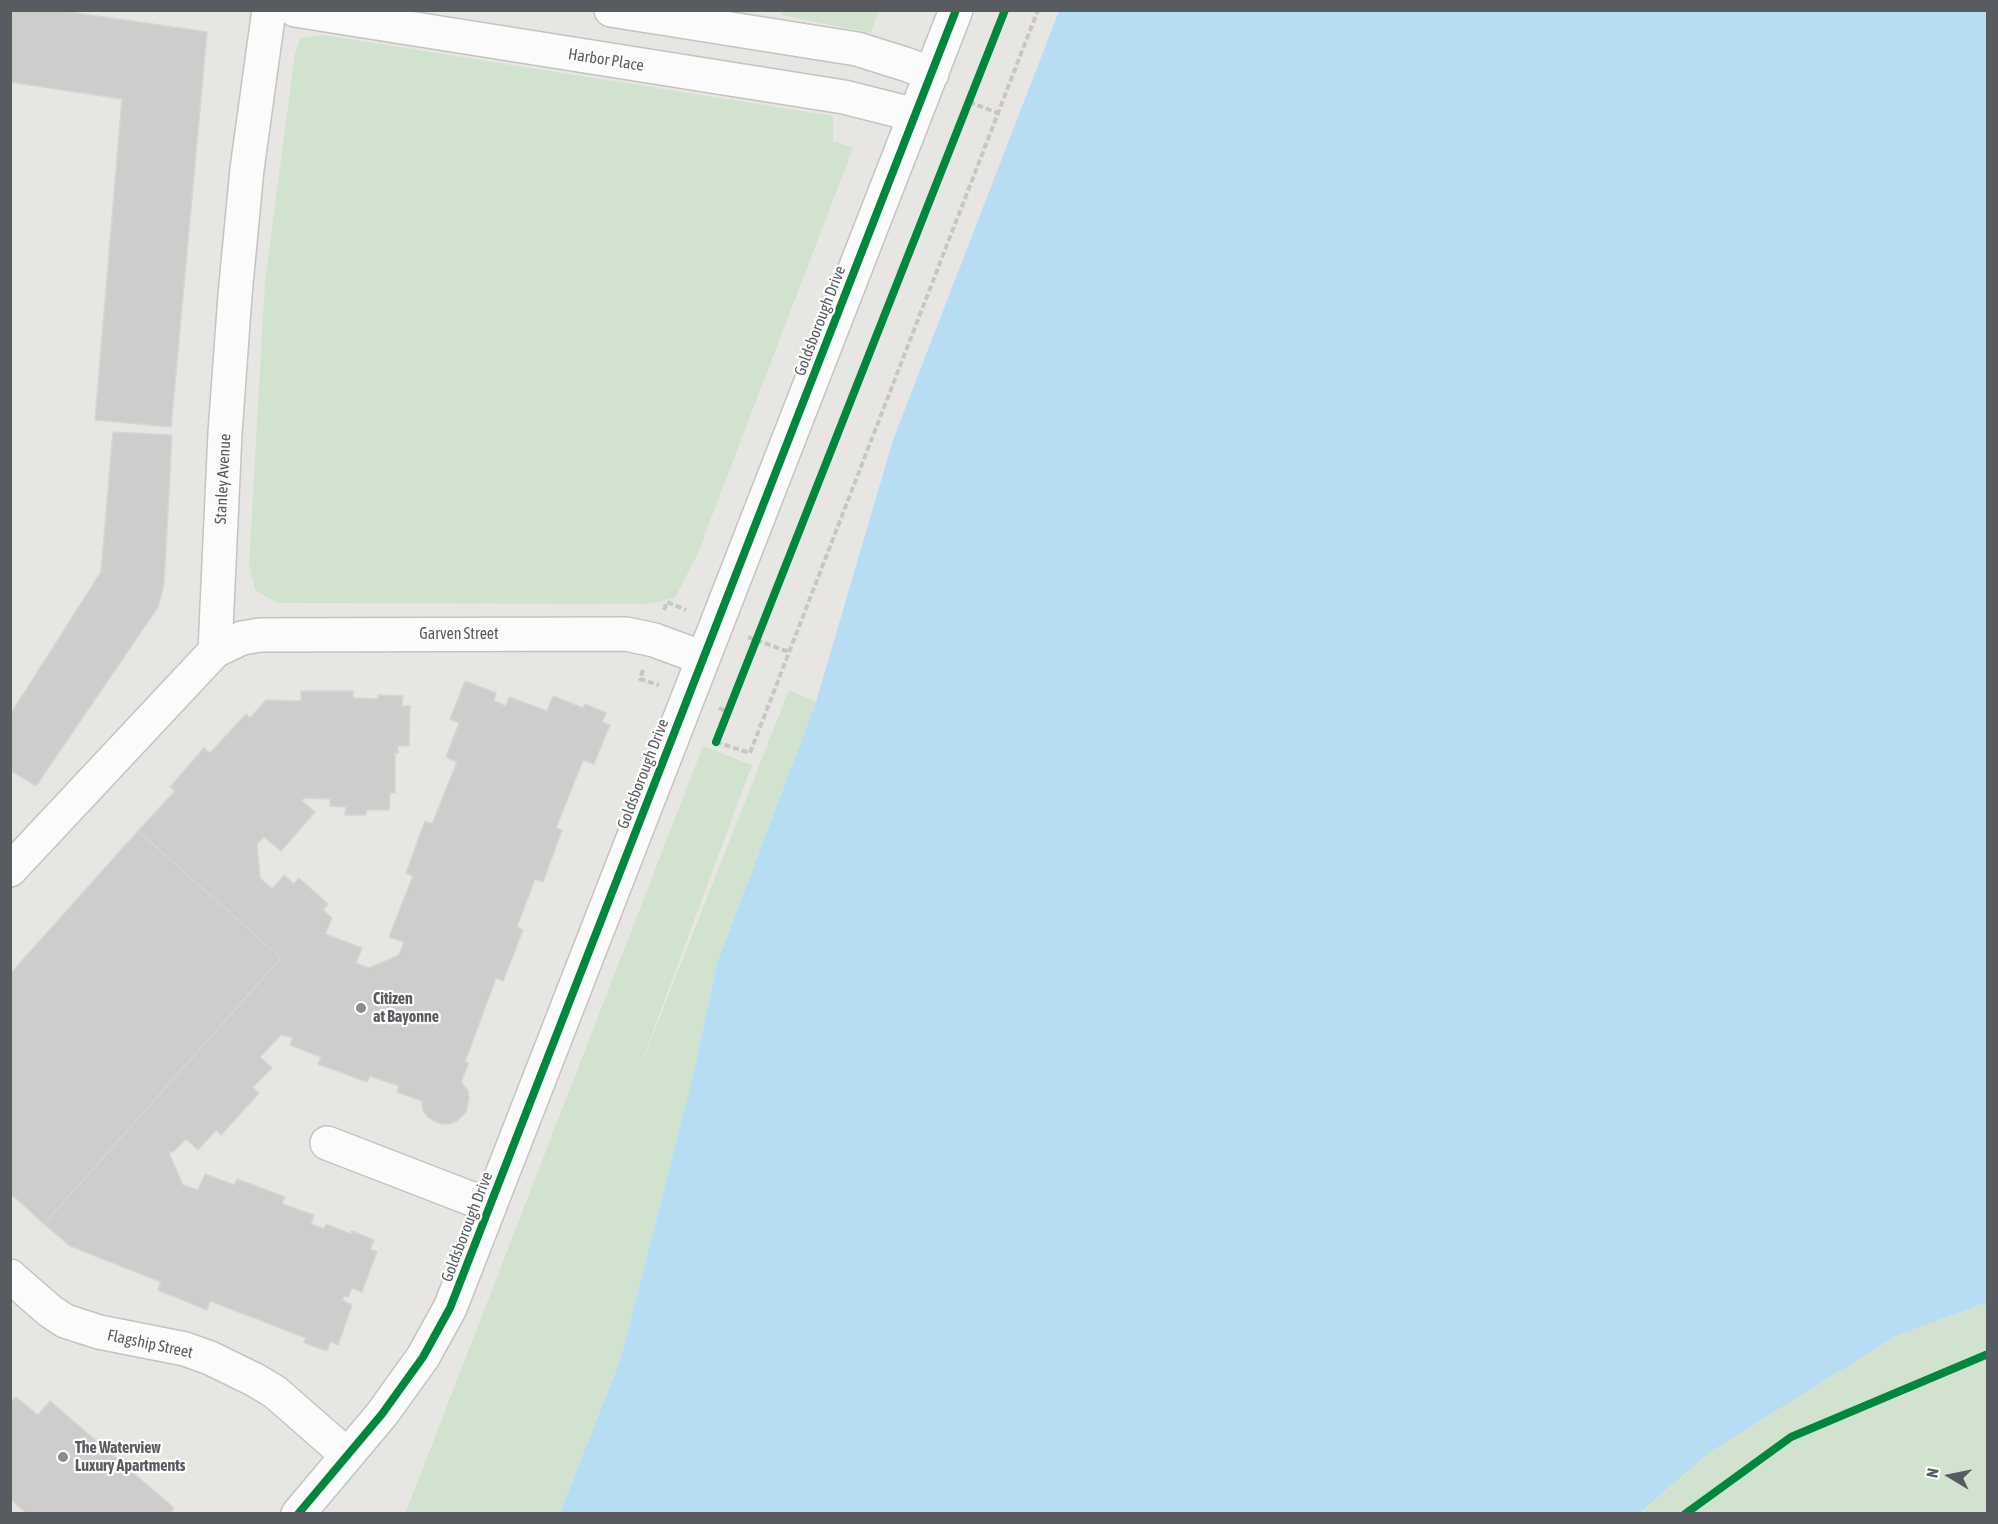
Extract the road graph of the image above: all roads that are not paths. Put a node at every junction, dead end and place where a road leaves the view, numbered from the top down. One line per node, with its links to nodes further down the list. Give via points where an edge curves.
1 (268, 10): 9 (street, Stanley Avenue, via 235,295)
2 (295, 10): 7 (street, Harbor Place)
3 (611, 10): 5 (street)
4 (956, 10): 6 (street, Goldsborough Drive)
5 (726, 19): 6 (street, via 857,50); 7 (street)
6 (932, 74): 8 (street, Goldsborough Drive)
7 (717, 77): 8 (street, Harbor Place, via 844,97)
8 (915, 115): 10 (street, Goldsborough Drive)
9 (215, 651): 10 (street, Garven Street, via 242,638 260,635 626,634); 11 (street)
10 (703, 658): 13 (street, Goldsborough Drive)
11 (10, 870)
12 (327, 1143): 13 (street)
13 (490, 1206): 15 (street, Goldsborough Drive, via 437,1332 405,1383)
14 (10, 1276): 15 (street, Flagship Street, via 65,1321 184,1349 255,1380)
15 (347, 1455): 16 (street, Goldsborough Drive)
16 (298, 1514)

